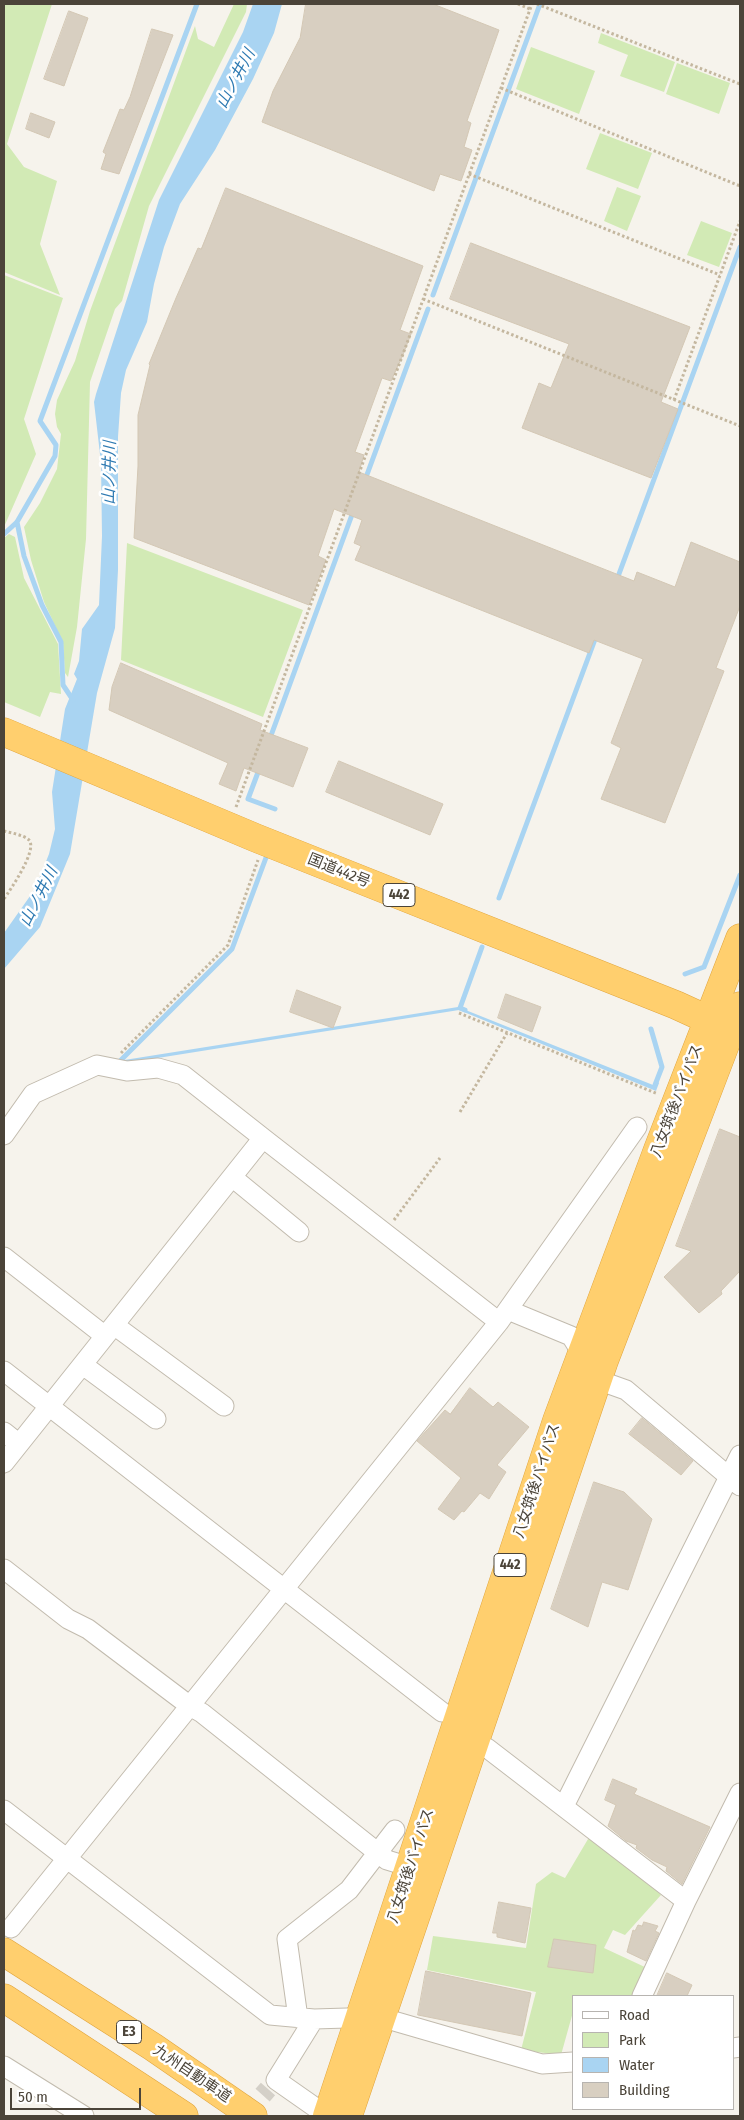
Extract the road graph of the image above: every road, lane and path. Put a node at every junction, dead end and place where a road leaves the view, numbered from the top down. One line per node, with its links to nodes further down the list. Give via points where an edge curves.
1 (518, 4): 4 (path)
2 (532, 4): 4 (path)
3 (537, 4): 5 (path)
4 (530, 9): 6 (path)
5 (740, 84)
6 (501, 88): 7 (path); 8 (path)
7 (469, 174): 10 (path); 11 (path)
8 (740, 186)
9 (740, 221): 10 (path)
10 (720, 275): 12 (path)
11 (423, 299): 12 (path); 15 (path)
12 (674, 400): 13 (path)
13 (740, 426)
14 (4, 732): 15 (highway, 国道442号 / 442)
15 (227, 826): 21 (highway, 国道442号 / 442)
16 (4, 831): 18 (path, via 22,836 31,845 30,854)
17 (261, 853): 23 (path, via 228,945)
18 (4, 899)
19 (740, 938): 21 (highway, 八女筑後バイパス / 442)
20 (459, 1013): 22 (path)
21 (730, 1022): 36 (highway, 八女筑後バイパス / 442)
22 (507, 1033): 24 (path); 25 (path)
23 (108, 1067): 27 (street, via 97,1065 34,1094); 28 (street, via 127,1071 158,1068 182,1075)
24 (660, 1095)
25 (460, 1112)
26 (637, 1127): 34 (street)
27 (4, 1135)
28 (263, 1138): 30 (street); 32 (street)
29 (440, 1158): 32 (path)
30 (232, 1177): 31 (street); 35 (street)
31 (300, 1232)
32 (384, 1233): 34 (street)
33 (4, 1257): 35 (street)
34 (504, 1316): 36 (street, via 572,1336); 48 (street)
35 (110, 1330): 37 (street); 39 (street)
36 (595, 1364): 46 (street); 58 (highway, 八女筑後バイパス / 442, via 557,1420); 63 (highway, 八女筑後バイパス / 442)
37 (82, 1365): 40 (street); 41 (street)
38 (4, 1371): 40 (street)
39 (224, 1406)
40 (49, 1407): 43 (street); 48 (street)
41 (156, 1419)
42 (4, 1432): 43 (street)
43 (19, 1444): 45 (street)
44 (740, 1456): 46 (street)
45 (4, 1463)
46 (735, 1482): 53 (street)
47 (4, 1568): 49 (street, via 68,1619 88,1629)
48 (284, 1590): 49 (street); 50 (street)
49 (190, 1706): 56 (street); 57 (street)
50 (442, 1712)
51 (488, 1748): 53 (street)
52 (740, 1793): 59 (street)
53 (564, 1806): 59 (street)
54 (4, 1810): 57 (street)
55 (395, 1830): 56 (street)
56 (377, 1852): 58 (street, via 387,1860); 64 (street, via 349,1890 287,1939)
57 (67, 1860): 60 (street); 64 (street, via 270,2015)
58 (410, 1867): 63 (highway, 八女筑後バイパス / 442)
59 (686, 1901): 61 (street)
60 (7, 1940): 70 (highway, 九州自動車道 / E3)
61 (642, 1995)
62 (4, 1998): 69 (highway, E3)
63 (370, 2017): 64 (street); 65 (street, via 542,2064); 67 (highway, 八女筑後バイパス / 442); 71 (highway, 八女筑後バイパス / 442)
64 (306, 2018): 67 (street, via 272,2084)
65 (572, 2062)
66 (4, 2066): 68 (street)
67 (321, 2112)
68 (84, 2116)
69 (184, 2116)
70 (253, 2116)
71 (348, 2116)

